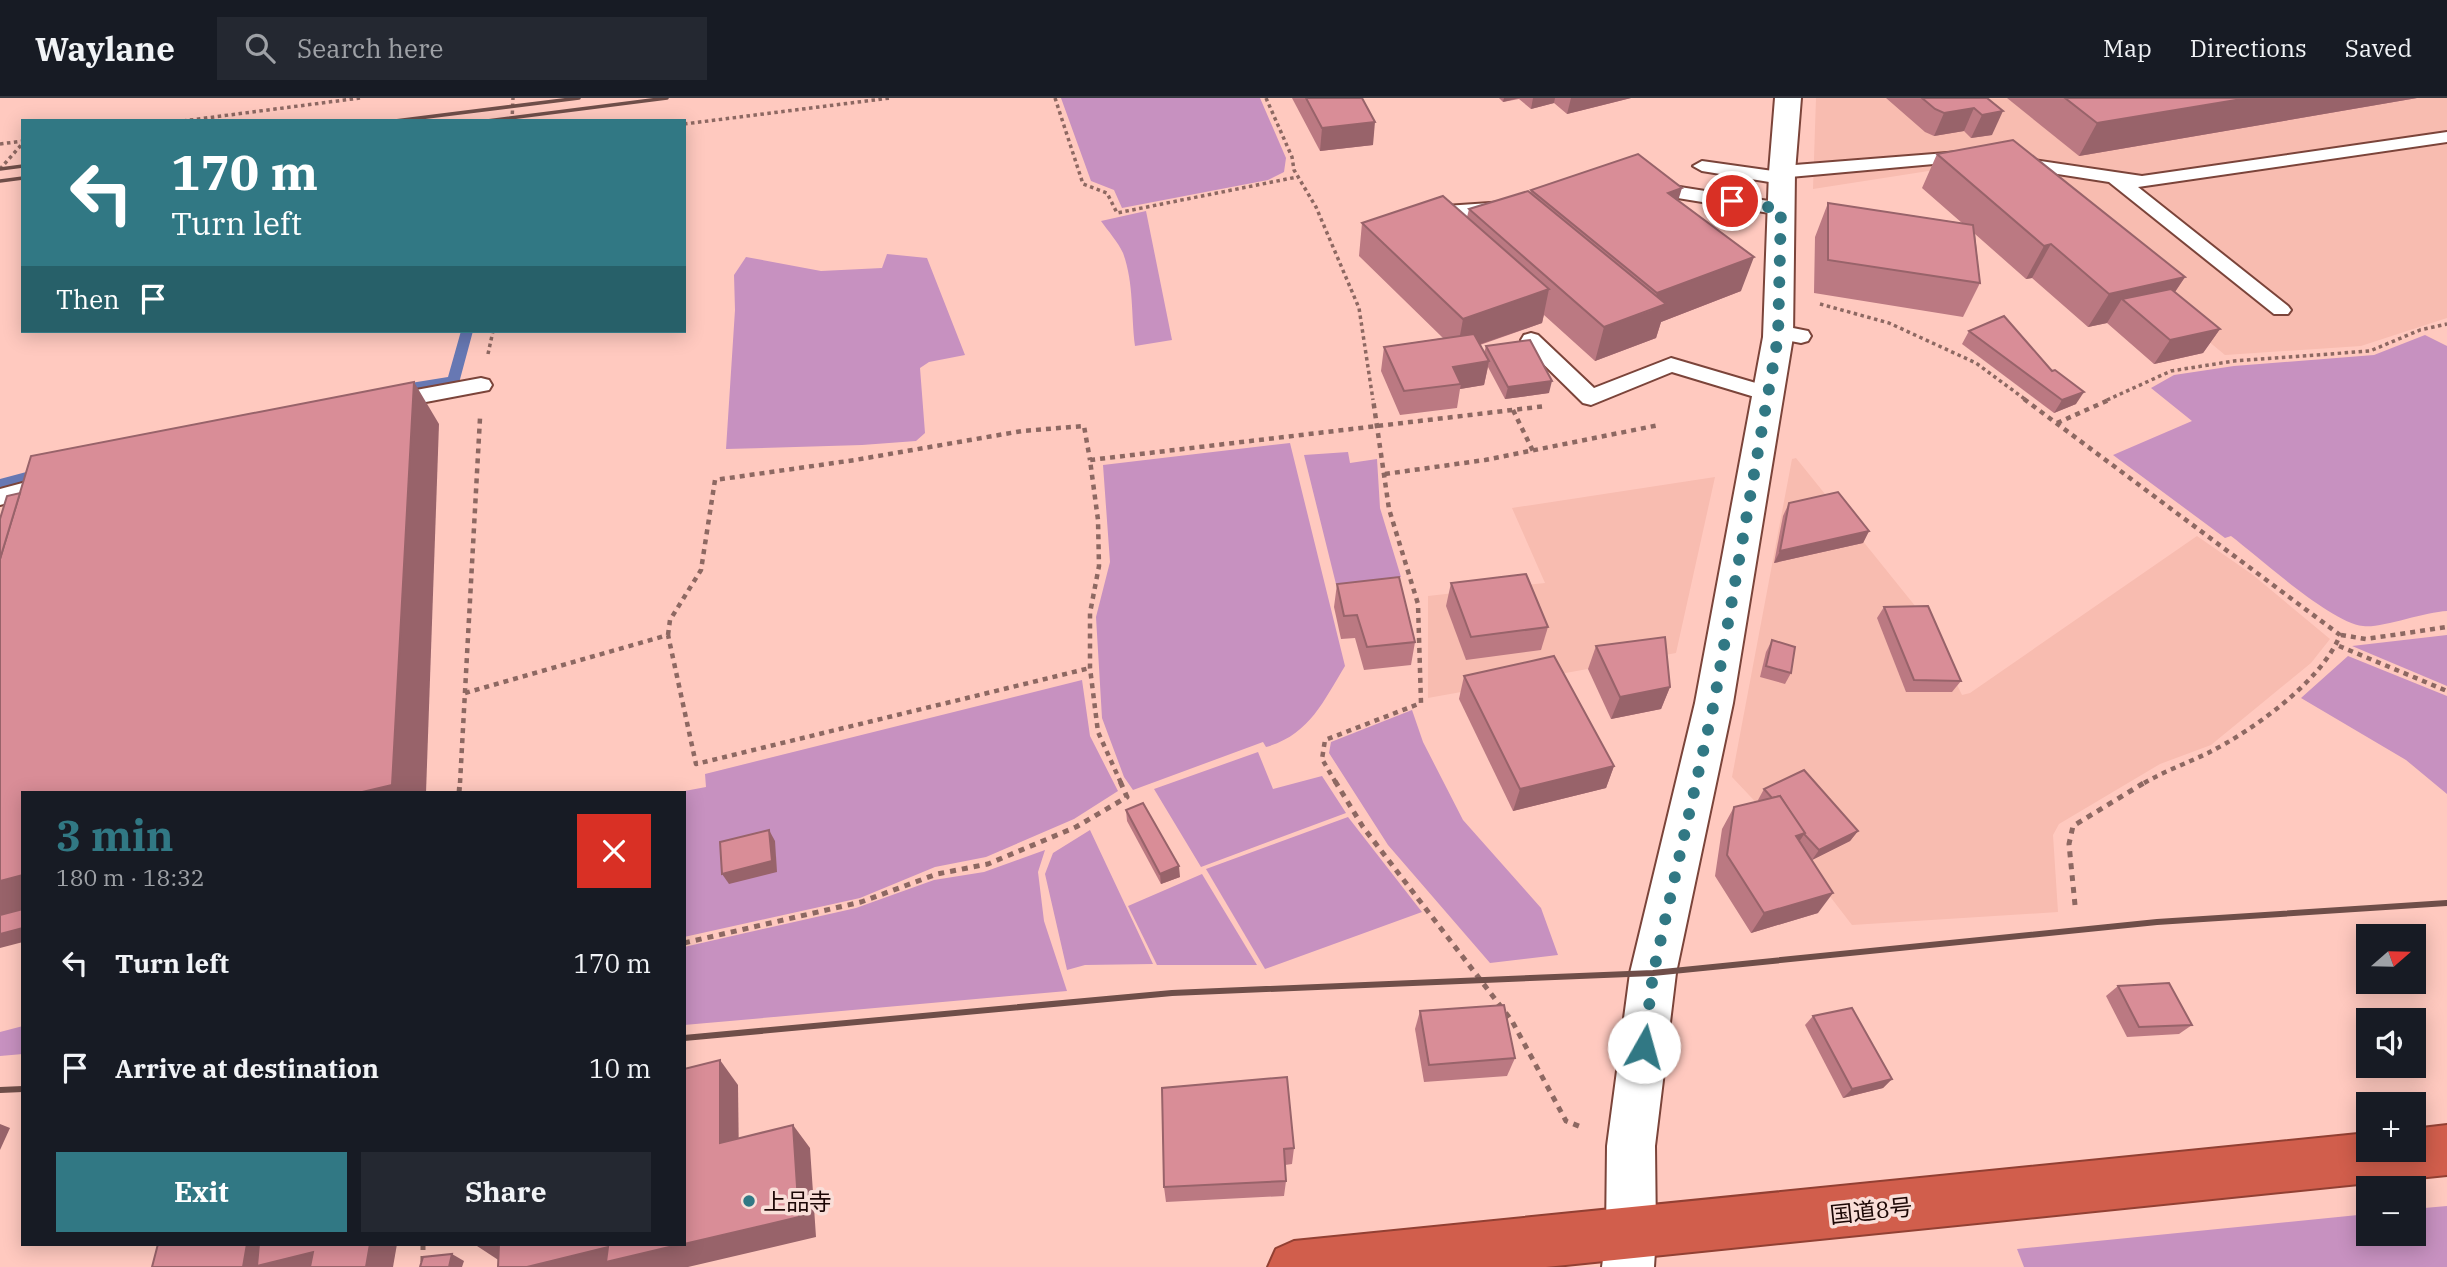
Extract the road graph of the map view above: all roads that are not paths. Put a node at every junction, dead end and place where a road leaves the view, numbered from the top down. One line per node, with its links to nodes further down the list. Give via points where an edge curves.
1 (1788, 98): 6 (street)
2 (2447, 137): 4 (lane, via 2142,182)
3 (1702, 166): 6 (lane)
4 (2115, 178): 6 (lane, via 1965,155); 9 (lane)
5 (1624, 184): 6 (lane)
6 (1782, 186): 12 (street, via 1779,292 1790,334)
7 (1522, 206): 8 (lane, via 1471,212 1452,209)
8 (1412, 218)
9 (2281, 310)
10 (1531, 340): 12 (lane, via 1591,398 1671,365)
11 (481, 385): 13 (lane)
12 (1768, 394): 17 (street, via 1714,703 1653,974 1631,1146)
13 (373, 405)
14 (79, 475): 15 (lane)
15 (0, 497)
16 (2447, 1150): 17 (highway, 国道8号)
17 (1630, 1251): 18 (highway, 国道8号)
18 (1294, 1267)

